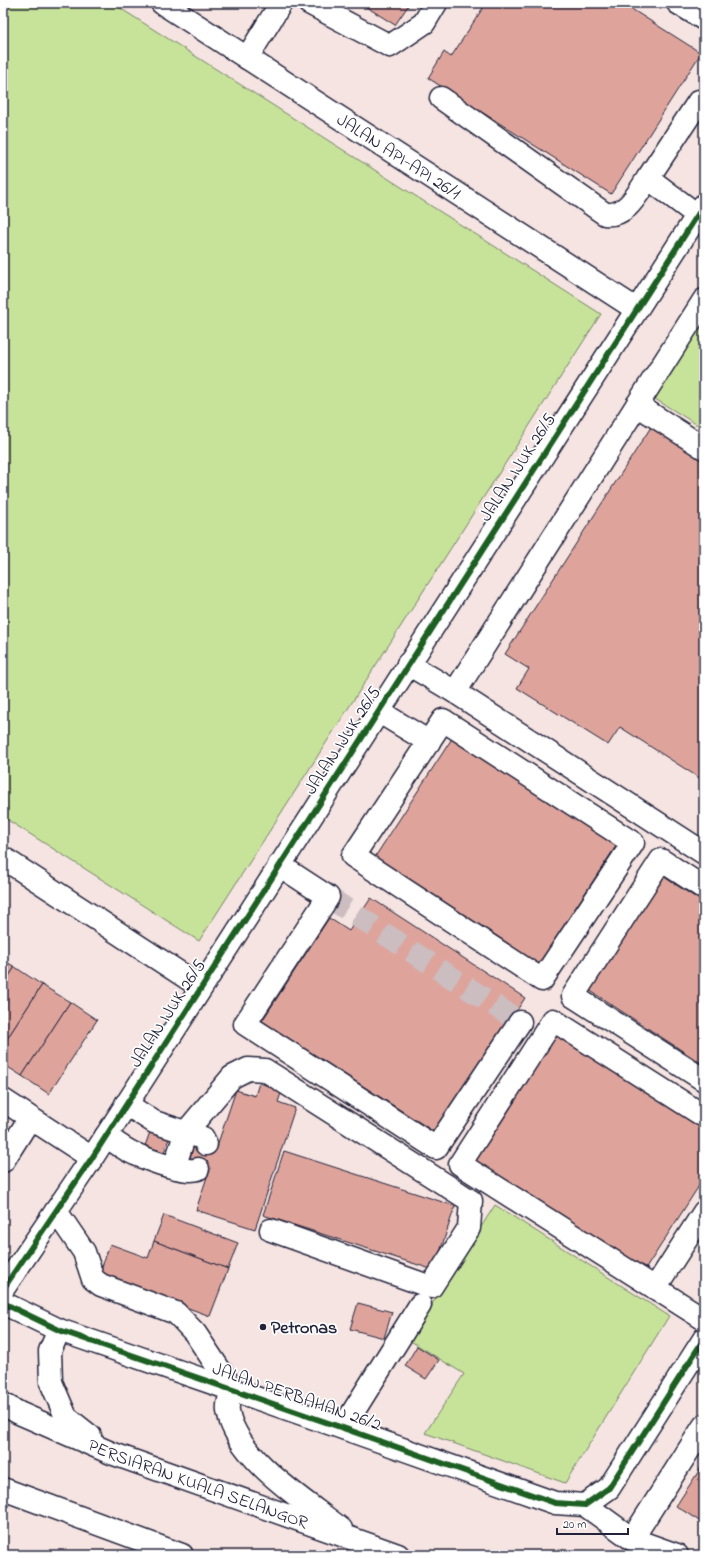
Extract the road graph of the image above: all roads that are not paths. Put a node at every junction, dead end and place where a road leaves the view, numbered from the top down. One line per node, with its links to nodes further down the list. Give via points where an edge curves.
1 (162, 3): 7 (street, JALAN API-API 26/1)
2 (282, 3): 7 (street)
3 (309, 3): 4 (street, via 390,46 424,24)
4 (436, 3)
5 (678, 3): 6 (street)
6 (704, 20)
7 (247, 58): 13 (street, JALAN API-API 26/1)
8 (441, 98): 10 (street, via 604,214 612,215 626,210)
9 (699, 101): 10 (street)
10 (648, 178): 11 (street)
11 (700, 210): 13 (street, JALAN IJUK 26/5)
12 (704, 300): 14 (street)
13 (636, 309): 16 (street, JALAN IJUK 26/5)
14 (637, 405): 15 (street); 17 (street)
15 (704, 448)
16 (408, 664): 17 (street); 18 (street, JALAN IJUK 26/5)
17 (454, 692): 20 (street)
18 (378, 710): 19 (street); 22 (street, JALAN IJUK 26/5)
19 (429, 742): 19 (street, via 353,856 542,980 632,843 443,720)
20 (704, 854)
21 (3, 858): 24 (street)
22 (279, 865): 24 (street, JALAN IJUK 26/5); 25 (street, via 328,897 245,1024 377,1110 436,1148)
23 (704, 888): 26 (street, via 661,860 573,996)
24 (201, 987): 28 (street, JALAN IJUK 26/5)
25 (520, 1022)
26 (704, 1080)
27 (3, 1100): 30 (street)
28 (126, 1104): 31 (street, via 154,1122); 32 (street, JALAN IJUK 26/5)
29 (704, 1116): 41 (street, via 553,1020 460,1164)
30 (30, 1118): 34 (street); 35 (street)
31 (186, 1132): 33 (street, via 203,1138); 36 (street); 40 (street, via 232,1077 248,1069 265,1070 471,1201 469,1228 431,1287)
32 (106, 1136): 34 (street, JALAN IJUK 26/5); 36 (street, via 134,1154)
33 (206, 1144)
34 (92, 1158): 38 (street, JALAN IJUK 26/5)
35 (3, 1161)
36 (174, 1167): 37 (street, via 192,1171)
37 (198, 1169)
38 (56, 1211): 42 (street, JALAN IJUK 26/5); 48 (street, via 84,1252 93,1279 101,1285 176,1313 195,1333)
39 (704, 1212): 41 (street)
40 (272, 1230)
41 (655, 1288): 45 (street)
42 (3, 1289)
43 (3, 1303): 46 (street, JALAN PERBAHAN 26/2)
44 (420, 1305): 51 (street)
45 (704, 1319)
46 (59, 1330): 48 (street, JALAN PERBAHAN 26/2); 52 (street, via 50,1351 51,1382 66,1416)
47 (704, 1338): 54 (street, via 609,1488)
48 (233, 1390): 51 (street, JALAN PERBAHAN 26/2); 57 (street, via 228,1410 239,1438 265,1469)
49 (3, 1404): 52 (street, PERSIARAN KUALA SELANGOR)
50 (704, 1426): 56 (street)
51 (343, 1428): 54 (street, JALAN PERBAHAN 26/2, via 555,1503)
52 (111, 1453): 57 (street, PERSIARAN KUALA SELANGOR)
53 (3, 1490): 55 (street)
54 (585, 1505): 56 (street)
55 (117, 1531): 58 (street); 59 (street)
56 (632, 1539): 61 (street)
57 (357, 1541): 60 (street, PERSIARAN KUALA SELANGOR)
58 (133, 1555)
59 (182, 1555)
60 (398, 1555)
61 (677, 1555)

